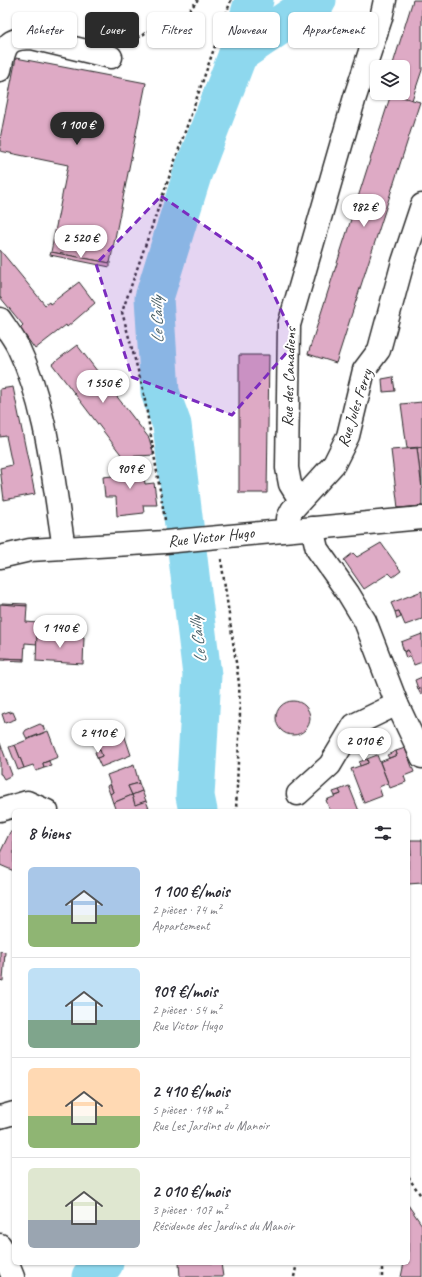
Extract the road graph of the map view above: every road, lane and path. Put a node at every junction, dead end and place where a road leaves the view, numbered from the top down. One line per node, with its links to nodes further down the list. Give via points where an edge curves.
1 (198, 0): 4 (path, via 179,22 148,31)
2 (231, 0): 9 (path, via 122,312 144,389)
3 (385, 0): 8 (street, Rue des Canadiens, via 289,325 287,468 290,484)
4 (111, 57): 5 (street, via 32,38 19,38 11,41 4,49)
5 (0, 70)
6 (422, 205): 8 (street, Rue Jules Ferry, via 403,262 379,350 364,370 348,436 334,464)
7 (0, 319): 13 (street, via 17,346 42,414)
8 (300, 500): 12 (street, Rue Jules Ferry, via 288,518)
9 (166, 514)
10 (422, 518): 11 (street, Rue Victor Hugo)
11 (312, 528): 12 (street, Rue Victor Hugo); 16 (street, via 317,549 365,621)
12 (288, 529): 13 (street, Rue Victor Hugo, via 165,542)
13 (64, 548): 14 (street, Rue Victor Hugo, via 30,550)
14 (0, 557)
15 (221, 557): 20 (path, via 239,683)
16 (397, 704): 17 (street); 18 (street, via 354,725 330,765)
17 (422, 757)
18 (298, 794)
19 (43, 809): 21 (street, via 27,802)
20 (236, 809)
21 (0, 810)
22 (12, 1114): 23 (street)
23 (0, 1117)
24 (410, 1180): 25 (path)
25 (422, 1197)
26 (0, 1246): 29 (street)
27 (297, 1265): 30 (path)
28 (382, 1265): 31 (path)
29 (13, 1277)
30 (294, 1277)
31 (382, 1277)

